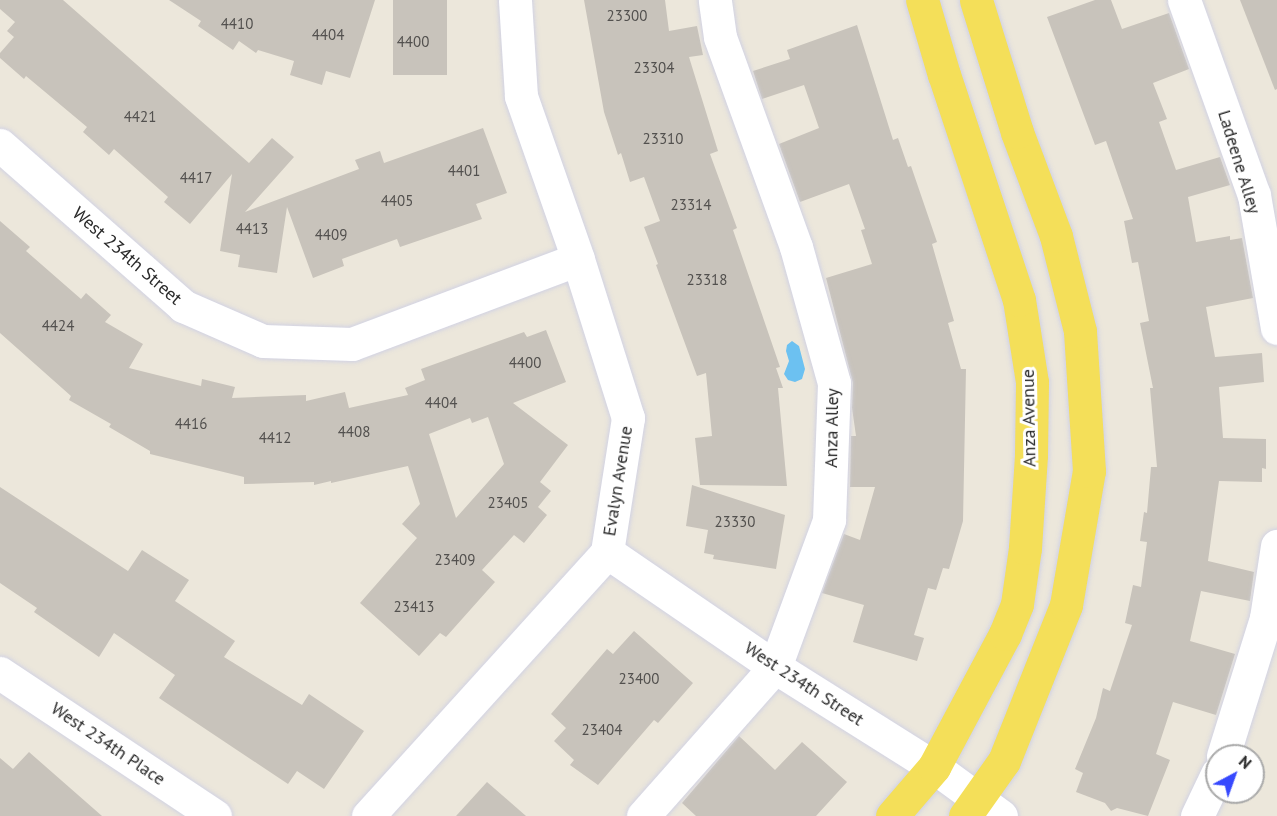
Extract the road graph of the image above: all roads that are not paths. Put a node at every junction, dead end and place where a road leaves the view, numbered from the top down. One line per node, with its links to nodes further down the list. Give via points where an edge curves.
1 (514, 0): 7 (street, Evalyn Avenue, via 521,96)
2 (715, 0): 11 (street, Anza Alley, via 720,38 796,247 834,383 829,520)
3 (922, 0): 14 (main road, Anza Avenue, via 1019,300 1032,382 1025,548 1017,604)
4 (976, 0): 16 (main road, via 1017,132 1056,236 1080,331 1089,471 1066,605)
5 (1184, 0): 8 (street, Ladeene Alley, via 1254,195)
6 (0, 145): 7 (street, West 234th Street, via 183,306 262,341 352,344)
7 (578, 259): 10 (street, Evalyn Avenue, via 628,418)
8 (1277, 328)
9 (1277, 546): 13 (street, via 1266,618)
10 (607, 552): 11 (street, West 234th Street); 18 (street, Evalyn Avenue)
11 (775, 667): 14 (street, West 234th Street); 19 (street, Anza Alley)
12 (2, 678): 17 (street, West 234th Place)
13 (1227, 744)
14 (934, 768): 16 (street, West 234th Street); 20 (main road, Anza Avenue)
15 (1205, 799): 21 (street)
16 (982, 810)
17 (215, 816)
18 (369, 816)
19 (644, 816)
20 (892, 816)
21 (1197, 816)

